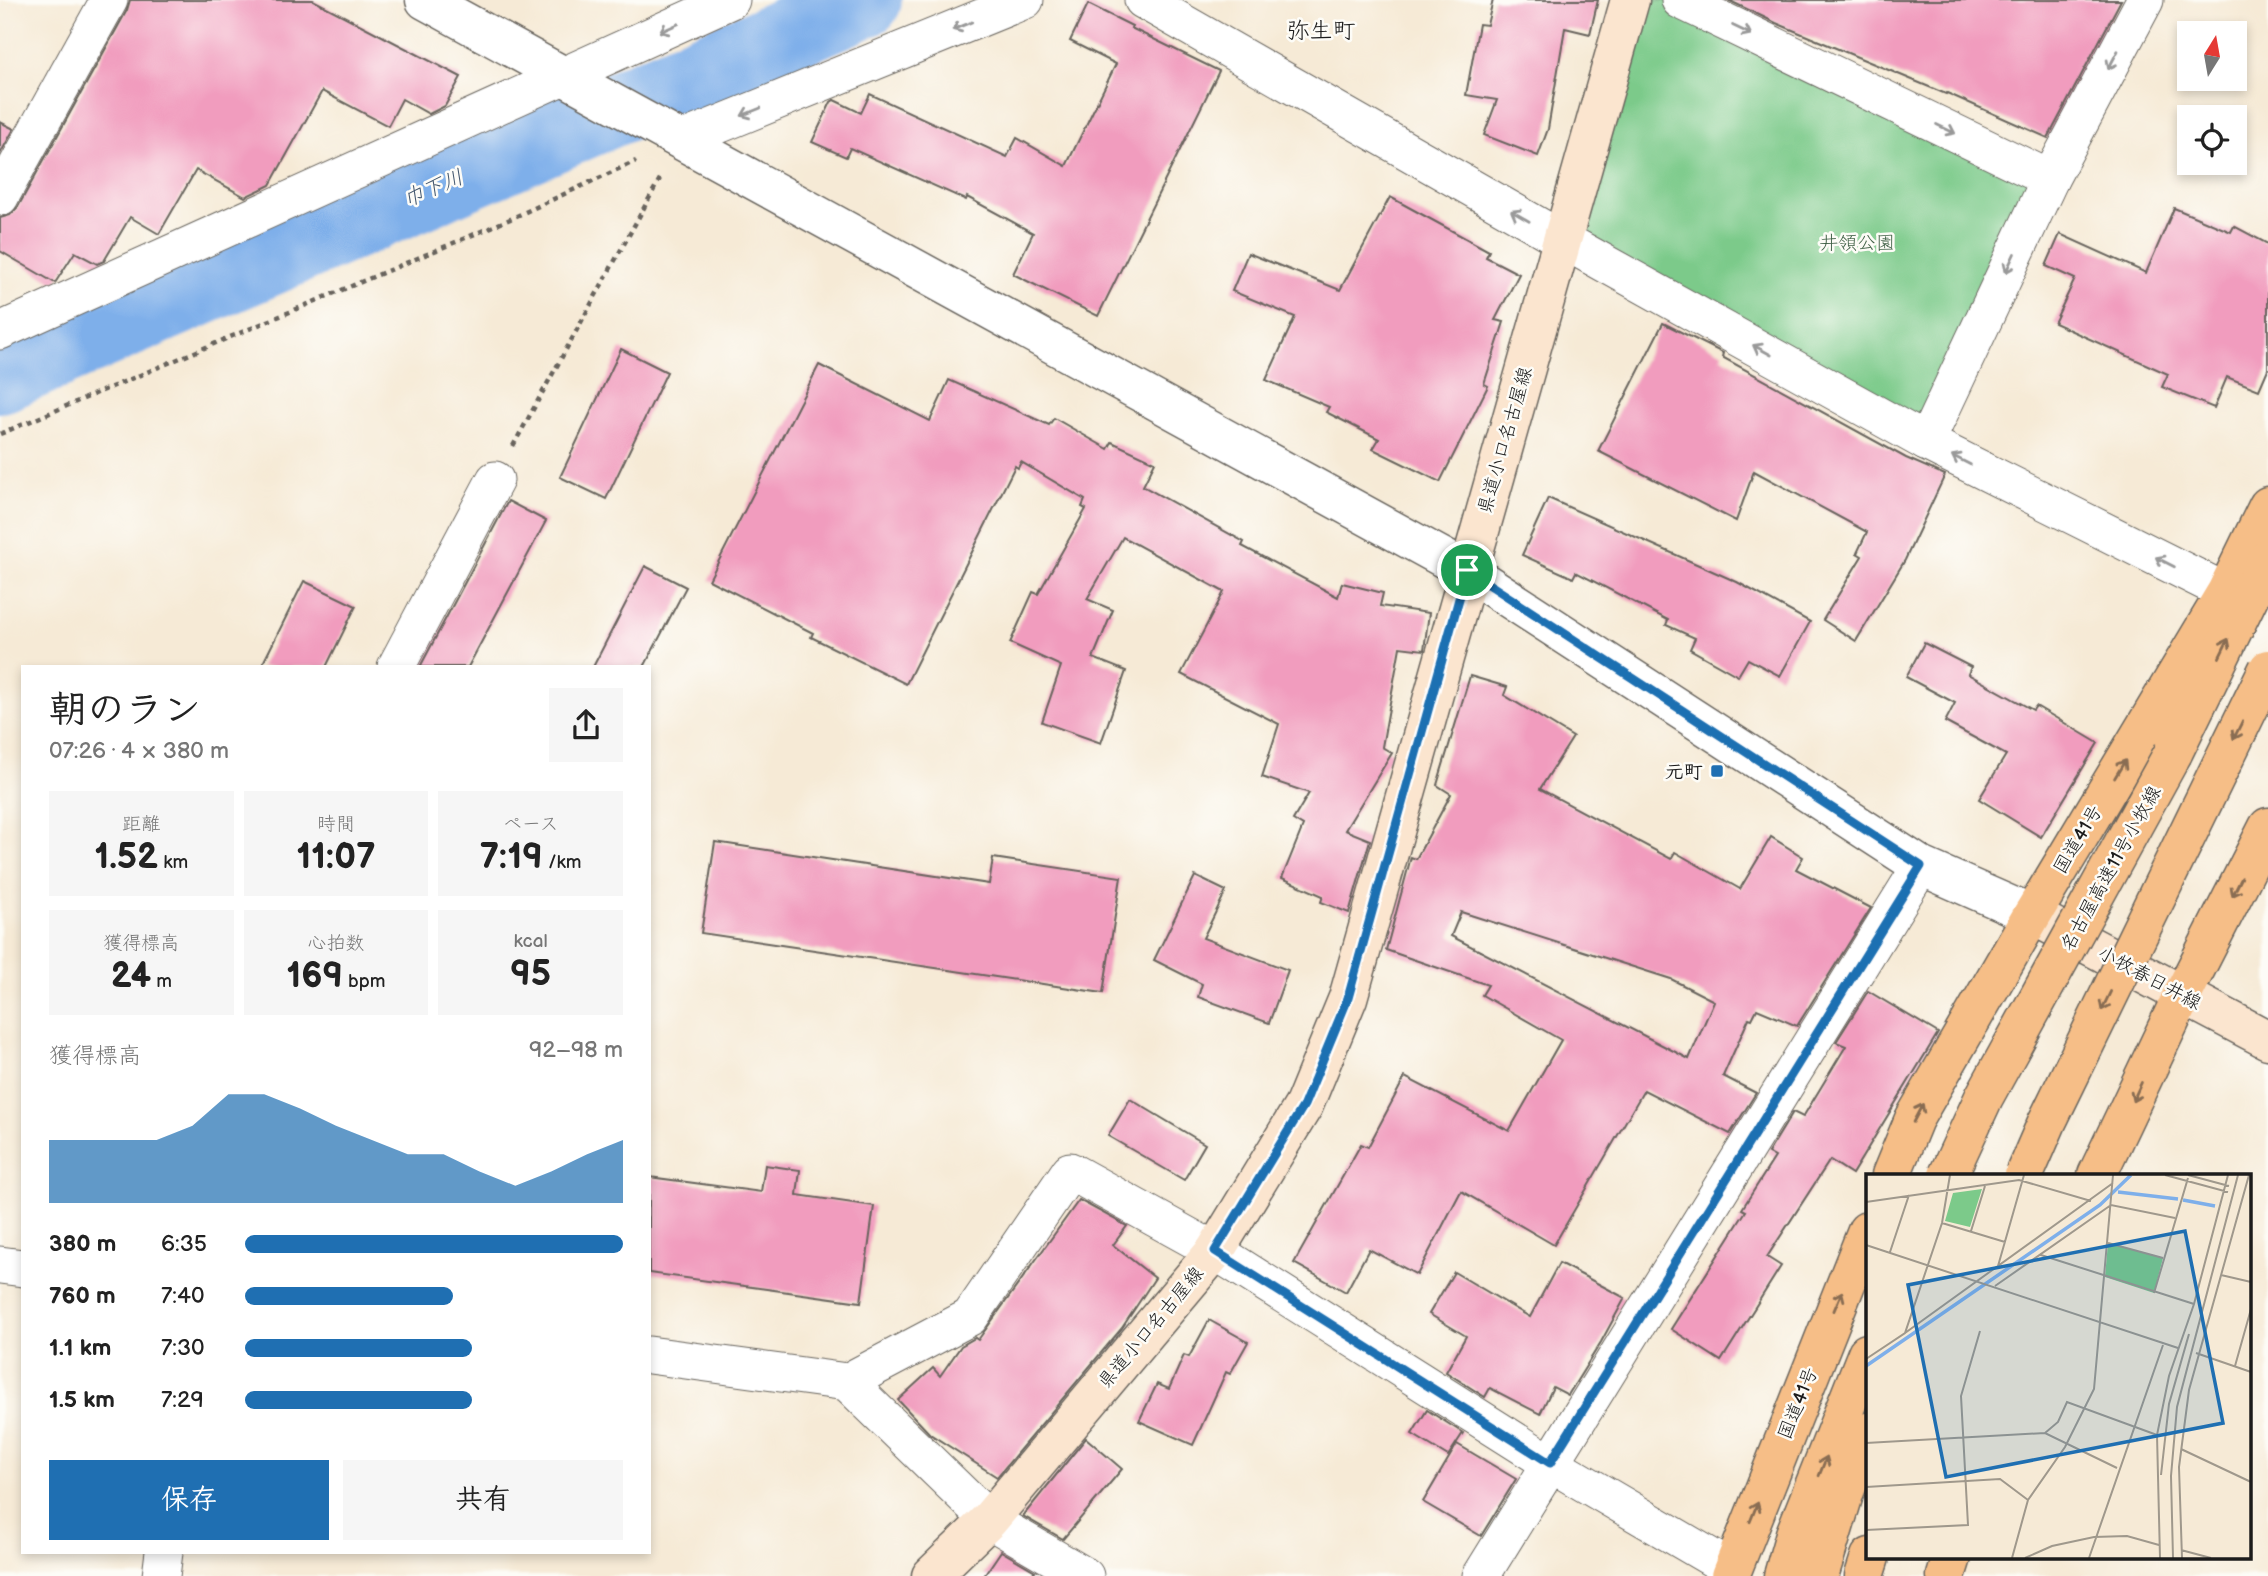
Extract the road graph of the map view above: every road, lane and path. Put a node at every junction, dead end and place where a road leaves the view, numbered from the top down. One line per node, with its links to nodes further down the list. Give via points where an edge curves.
1 (109, 0): 12 (street)
2 (425, 0): 9 (street)
3 (731, 0): 9 (street, one-way to 9)
4 (1025, 0): 10 (street, one-way to 10)
5 (1143, 0): 13 (street, one-way to 5)
6 (1630, 0): 13 (main road, 県道小口名古屋線)
7 (1680, 0): 11 (street, one-way to 11)
8 (2145, 0): 11 (street, one-way to 11)
9 (563, 75): 10 (street); 14 (street)
10 (681, 140): 15 (path, via 508,220); 17 (path); 20 (street)
11 (2050, 179): 16 (street, one-way to 16)
12 (0, 197)
13 (1561, 239): 16 (street, one-way to 13); 20 (main road, 県道小口名古屋線)
14 (0, 331)
15 (0, 434)
16 (1926, 442): 21 (street, one-way to 16)
17 (495, 480): 22 (street)
18 (2268, 506): 21 (highway, 国道41号)
19 (2268, 558): 24 (highway, 名古屋高速11号小牧線, one-way to 19)
20 (1467, 570): 26 (street); 36 (main road, 県道小口名古屋線, via 1348,998 1304,1105)
21 (2226, 592): 27 (highway, 国道41号, one-way to 21)
22 (397, 665)
23 (2268, 669): 33 (highway, one-way to 33, bridge)
24 (2173, 753): 31 (highway, 名古屋高速11号小牧線, bridge, via 1984,1097); 32 (highway, bridge, via 2103,913)
25 (2268, 827): 28 (highway, one-way to 28)
26 (1921, 866): 27 (street); 43 (street)
27 (2032, 915): 28 (main road, 小牧春日井線); 30 (highway, 国道41号, one-way to 27, via 1914,1119)
28 (2183, 994): 29 (main road, 小牧春日井線); 34 (highway, one-way to 34)
29 (2268, 1040)
30 (1891, 1174)
31 (1948, 1174)
32 (1976, 1174)
33 (2024, 1174)
34 (2097, 1174)
35 (1866, 1234): 48 (highway, 国道41号, one-way to 35)
36 (1215, 1251): 41 (street, via 1070,1171 970,1317); 43 (street); 44 (main road, 県道小口名古屋線)
37 (0, 1265): 38 (street)
38 (21, 1268)
39 (651, 1355): 41 (street)
40 (1866, 1356): 53 (highway, one-way to 40)
41 (847, 1382): 44 (street)
42 (1866, 1435): 54 (highway)
43 (1550, 1463): 48 (street); 52 (street)
44 (989, 1520): 50 (main road, 県道小口名古屋線); 51 (street)
45 (164, 1554): 49 (street)
46 (1870, 1558): 55 (highway)
47 (1952, 1558): 56 (highway)
48 (1731, 1572)
49 (162, 1576)
50 (931, 1576)
51 (1085, 1576)
52 (1481, 1576)
53 (1783, 1576)
54 (1818, 1576)
55 (1864, 1576)
56 (1945, 1576)

